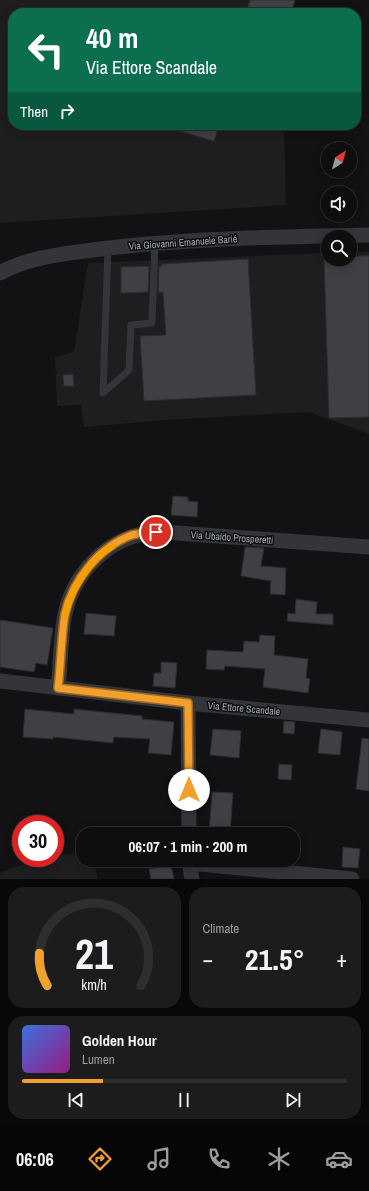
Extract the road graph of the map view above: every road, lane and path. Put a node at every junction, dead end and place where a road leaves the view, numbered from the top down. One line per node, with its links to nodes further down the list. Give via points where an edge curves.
1 (369, 235): 2 (street, Via Giovanni Emanuele Barié, via 208,239)
2 (155, 243): 3 (street, Via Giovanni Emanuele Barié); 3 (lane, via 152,323 131,325 129,370 103,393)
3 (108, 248): 4 (street, Via Giovanni Emanuele Barié, via 46,257)
4 (0, 273)
5 (369, 547): 7 (street, Via Ubaldo Prosperetti, via 163,532 126,538 108,548 78,581 73,591 65,615)
6 (0, 681): 7 (street, Via Ettore Scandale)
7 (58, 688): 8 (street, Via Ettore Scandale)
8 (188, 703): 9 (street, Via Ettore Scandale); 10 (street)
9 (369, 720)
10 (189, 827)
11 (190, 867): 13 (street)
12 (243, 867): 14 (street)
13 (192, 879)
14 (352, 879)

